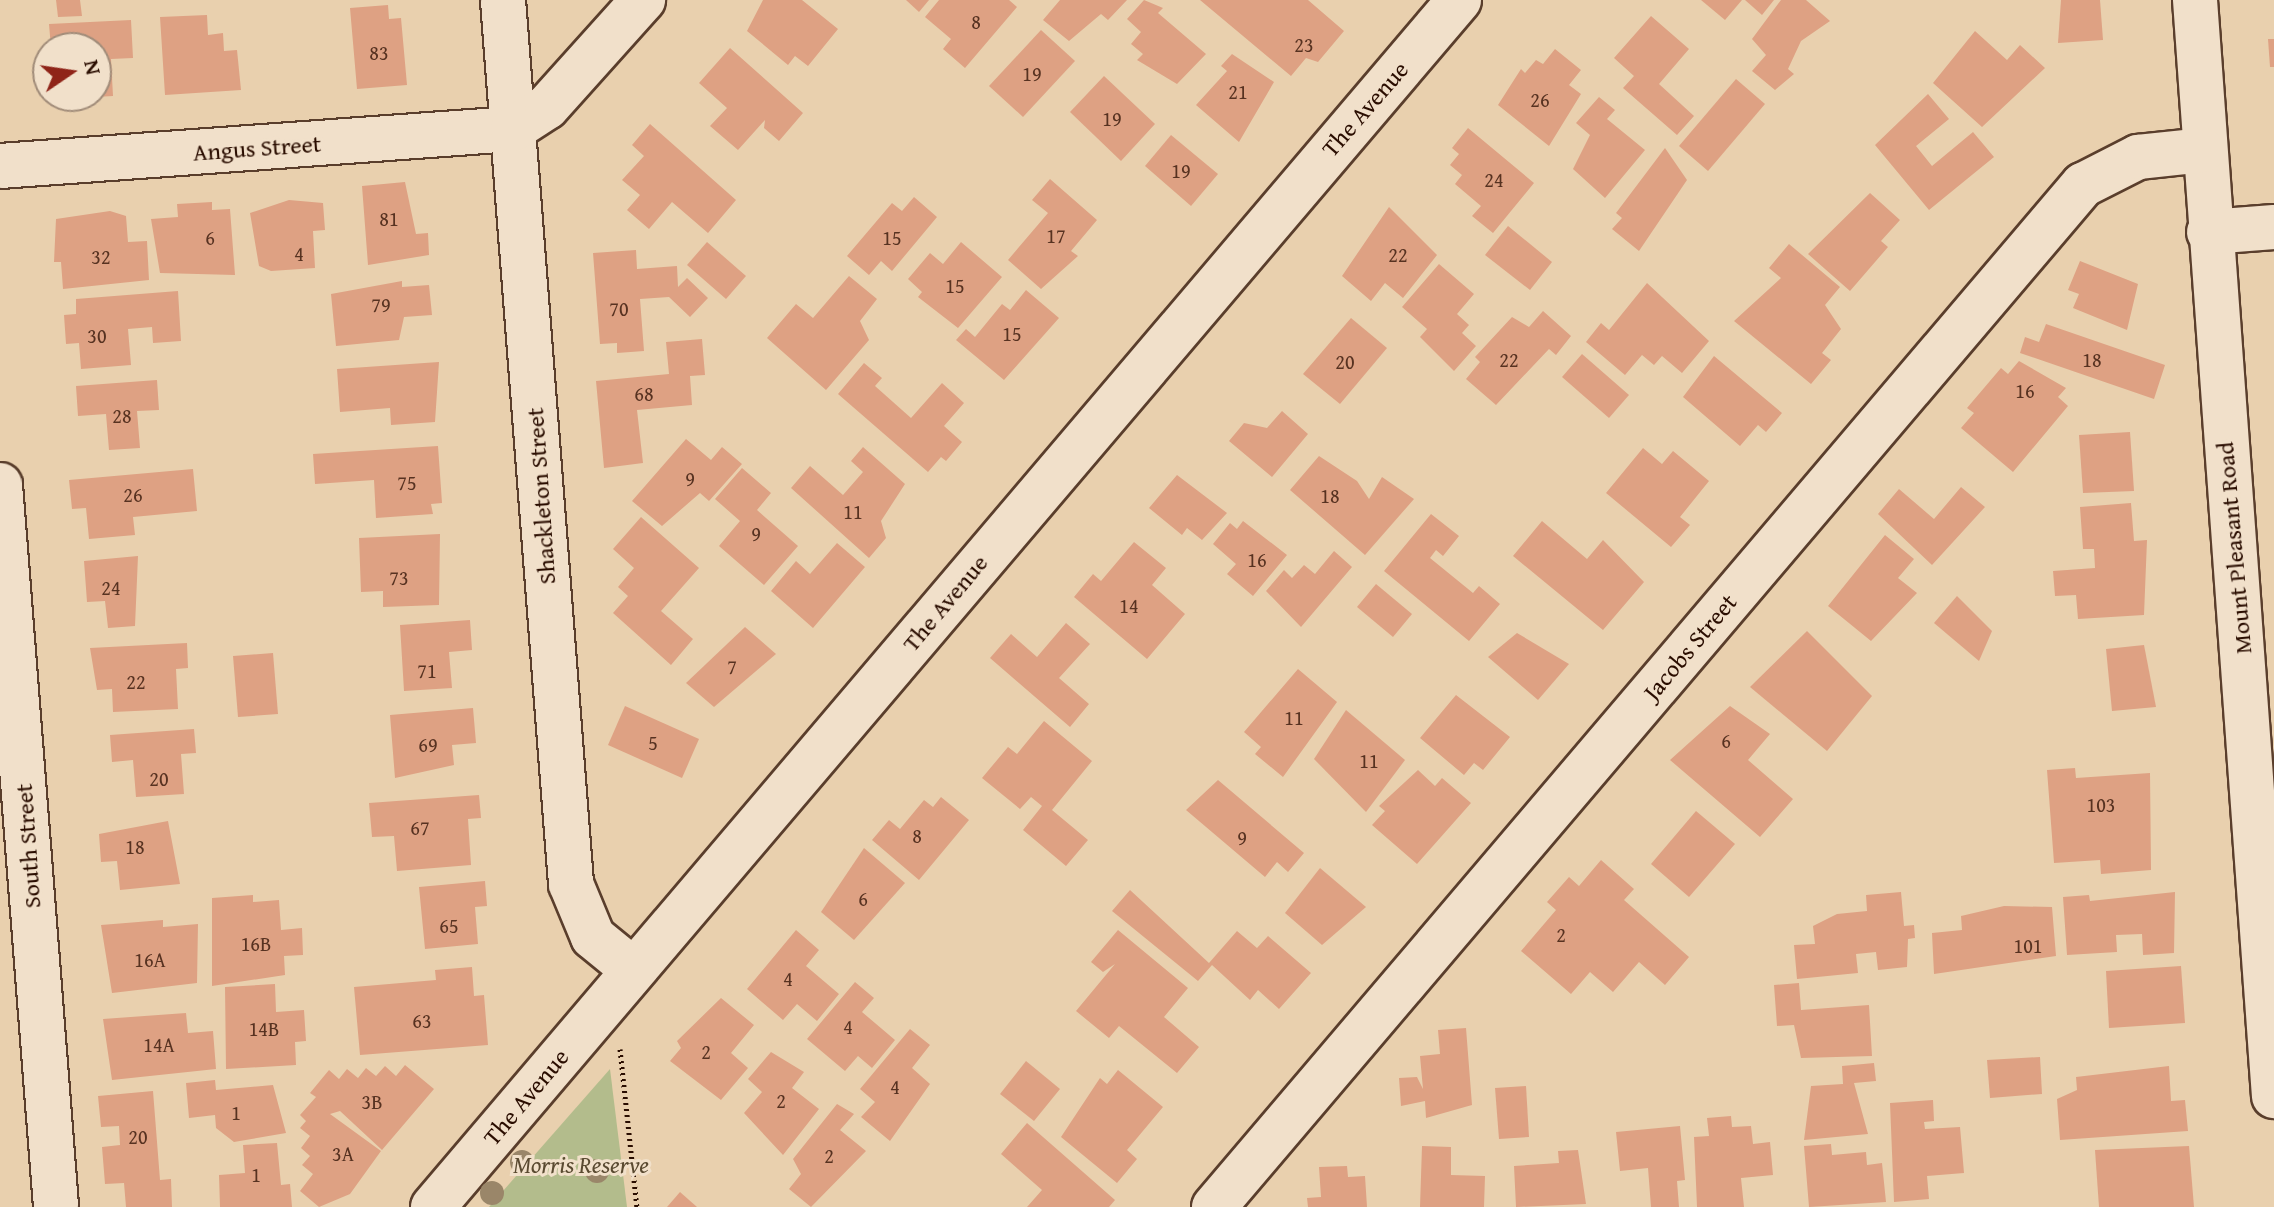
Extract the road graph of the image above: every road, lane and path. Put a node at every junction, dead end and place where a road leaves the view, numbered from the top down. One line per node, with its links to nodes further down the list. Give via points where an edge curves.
1 (503, 0): 5 (street, Shackleton Street)
2 (643, 0): 5 (street, via 547,107)
3 (1459, 0): 12 (street, The Avenue)
4 (2195, 0): 6 (street, Mount Pleasant Road)
5 (513, 129): 7 (street, Angus Street); 12 (street, Shackleton Street, via 571,884 593,937)
6 (2203, 150): 9 (street, Mount Pleasant Road); 18 (street, Jacobs Street, via 2138,157 2083,185)
7 (0, 166)
8 (2274, 227): 9 (street)
9 (2209, 232): 11 (street, Mount Pleasant Road)
10 (0, 485): 15 (street, South Street)
11 (2262, 752): 14 (street, Mount Pleasant Road)
12 (631, 968): 16 (street, The Avenue)
13 (618, 1033): 17 (path)
14 (2274, 1096)
15 (56, 1207)
16 (433, 1207)
17 (637, 1207)
18 (1214, 1207)

